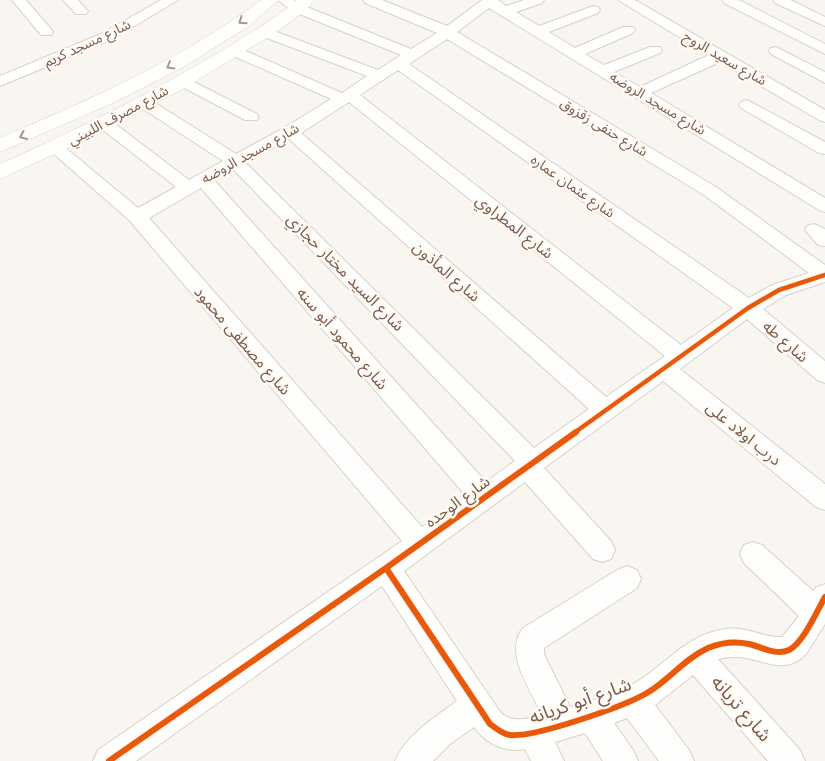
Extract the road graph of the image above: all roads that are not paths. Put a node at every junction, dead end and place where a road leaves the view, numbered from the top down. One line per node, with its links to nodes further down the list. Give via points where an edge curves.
1 (19, 0): 19 (street)
2 (70, 0): 13 (street)
3 (171, 0): 33 (street, شارع مسجد كريم, via 108,36)
4 (271, 0): 43 (main road, شارع مصرف اللبيني, one-way to 43, via 163,70)
5 (370, 0): 21 (street, شارع حنفى زقزوق)
6 (537, 0): 14 (street)
7 (624, 0): 28 (street, شارع سعيد الروح)
8 (729, 0): 22 (street)
9 (780, 0): 15 (street)
10 (490, 1): 14 (street, شارع مسجد الروضه); 21 (street, شارع مسجد الروضه)
11 (296, 3): 20 (main road, شارع مصرف اللبيني); 29 (street)
12 (593, 10): 18 (street)
13 (81, 11)
14 (506, 11): 18 (street, شارع مسجد الروضه)
15 (825, 22)
16 (825, 27): 22 (street)
17 (628, 30): 27 (street)
18 (540, 31): 27 (street, شارع مسجد الروضه)
19 (46, 32)
20 (264, 32): 26 (main road, شارع مصرف اللبيني); 31 (street)
21 (447, 33): 29 (street, شارع مسجد الروضه); 51 (street, شارع حنفى زقزوق, via 710,191)
22 (799, 37): 25 (street)
23 (655, 50): 30 (street)
24 (776, 50): 32 (street)
25 (825, 50)
26 (234, 51): 34 (main road, شارع مصرف اللبيني); 36 (street, شارع المطراوي)
27 (576, 53): 30 (street, شارع مسجد الروضه)
28 (722, 56): 35 (street); 40 (street, شارع سعيد الروح)
29 (406, 59): 31 (street, شارع مسجد الروضه); 52 (street, شارع عثمان عماره)
30 (605, 70): 35 (street, شارع مسجد الروضه)
31 (380, 76): 36 (street, شارع مسجد الروضه)
32 (825, 78)
33 (0, 81)
34 (182, 81): 37 (main road, شارع مصرف اللبيني); 39 (street)
35 (641, 92): 49 (street, شارع مسجد الروضه)
36 (347, 97): 42 (street, شارع مسجد الروضه); 53 (street, شارع المطراوي)
37 (143, 102): 41 (main road, شارع مصرف اللبيني); 46 (street, شارع السيد مختار حجازي)
38 (747, 106): 45 (street)
39 (251, 117)
40 (825, 117)
41 (104, 123): 44 (main road, شارع مصرف اللبيني); 48 (street, شارع محمود أبو سنه)
42 (290, 132): 46 (street, شارع مسجد الروضه); 55 (street, شارع المأذون)
43 (0, 146)
44 (55, 148): 47 (main road, شارع مصرف اللبيني); 50 (street, شارع مصطفى محمود)
45 (825, 149)
46 (236, 162): 48 (street, شارع مسجد الروضه); 56 (street, شارع السيد مختار حجازي)
47 (0, 172)
48 (196, 183): 50 (street, شارع مسجد الروضه); 57 (street, شارع محمود أبو سنه)
49 (825, 206)
50 (137, 218): 59 (street, شارع مصطفى محمود)
51 (825, 275): 52 (street, شارع الوحده, via 779,290)
52 (748, 308): 53 (street, شارع الوحده); 54 (street, شارع طه)
53 (672, 362): 55 (street, شارع الوحده); 58 (street, درب اولاد على)
54 (825, 374)
55 (604, 409): 56 (street, شارع الوحده)
56 (529, 464): 57 (street, شارع الوحده); 60 (street, شارع السيد مختار حجازي)
57 (484, 497): 59 (street, شارع الوحده)
58 (825, 499)
59 (420, 543): 62 (street, شارع الوحده)
60 (602, 550)
61 (753, 554): 64 (street)
62 (386, 568): 67 (street, شارع أبو كريانه); 71 (street, شارع الوحده)
63 (627, 580): 69 (street, via 533,638 530,643 530,656)
64 (820, 605): 65 (street, شارع أبو كريانه, via 792,648 782,652 747,644 726,644 706,648)
65 (696, 655): 66 (street, شارع أبو كريانه, via 646,694); 76 (street, شارع تريانه)
66 (632, 700): 68 (street, شارع أبو كريانه); 75 (street)
67 (476, 706): 70 (street, شارع أبو كريانه, via 500,732); 72 (street, via 439,733)
68 (591, 715): 69 (street, شارع أبو كريانه); 74 (street)
69 (562, 724): 70 (street, شارع أبو كريانه)
70 (533, 734): 73 (street)
71 (109, 761)
72 (411, 761)
73 (548, 761)
74 (622, 761)
75 (678, 761)
76 (789, 761)

